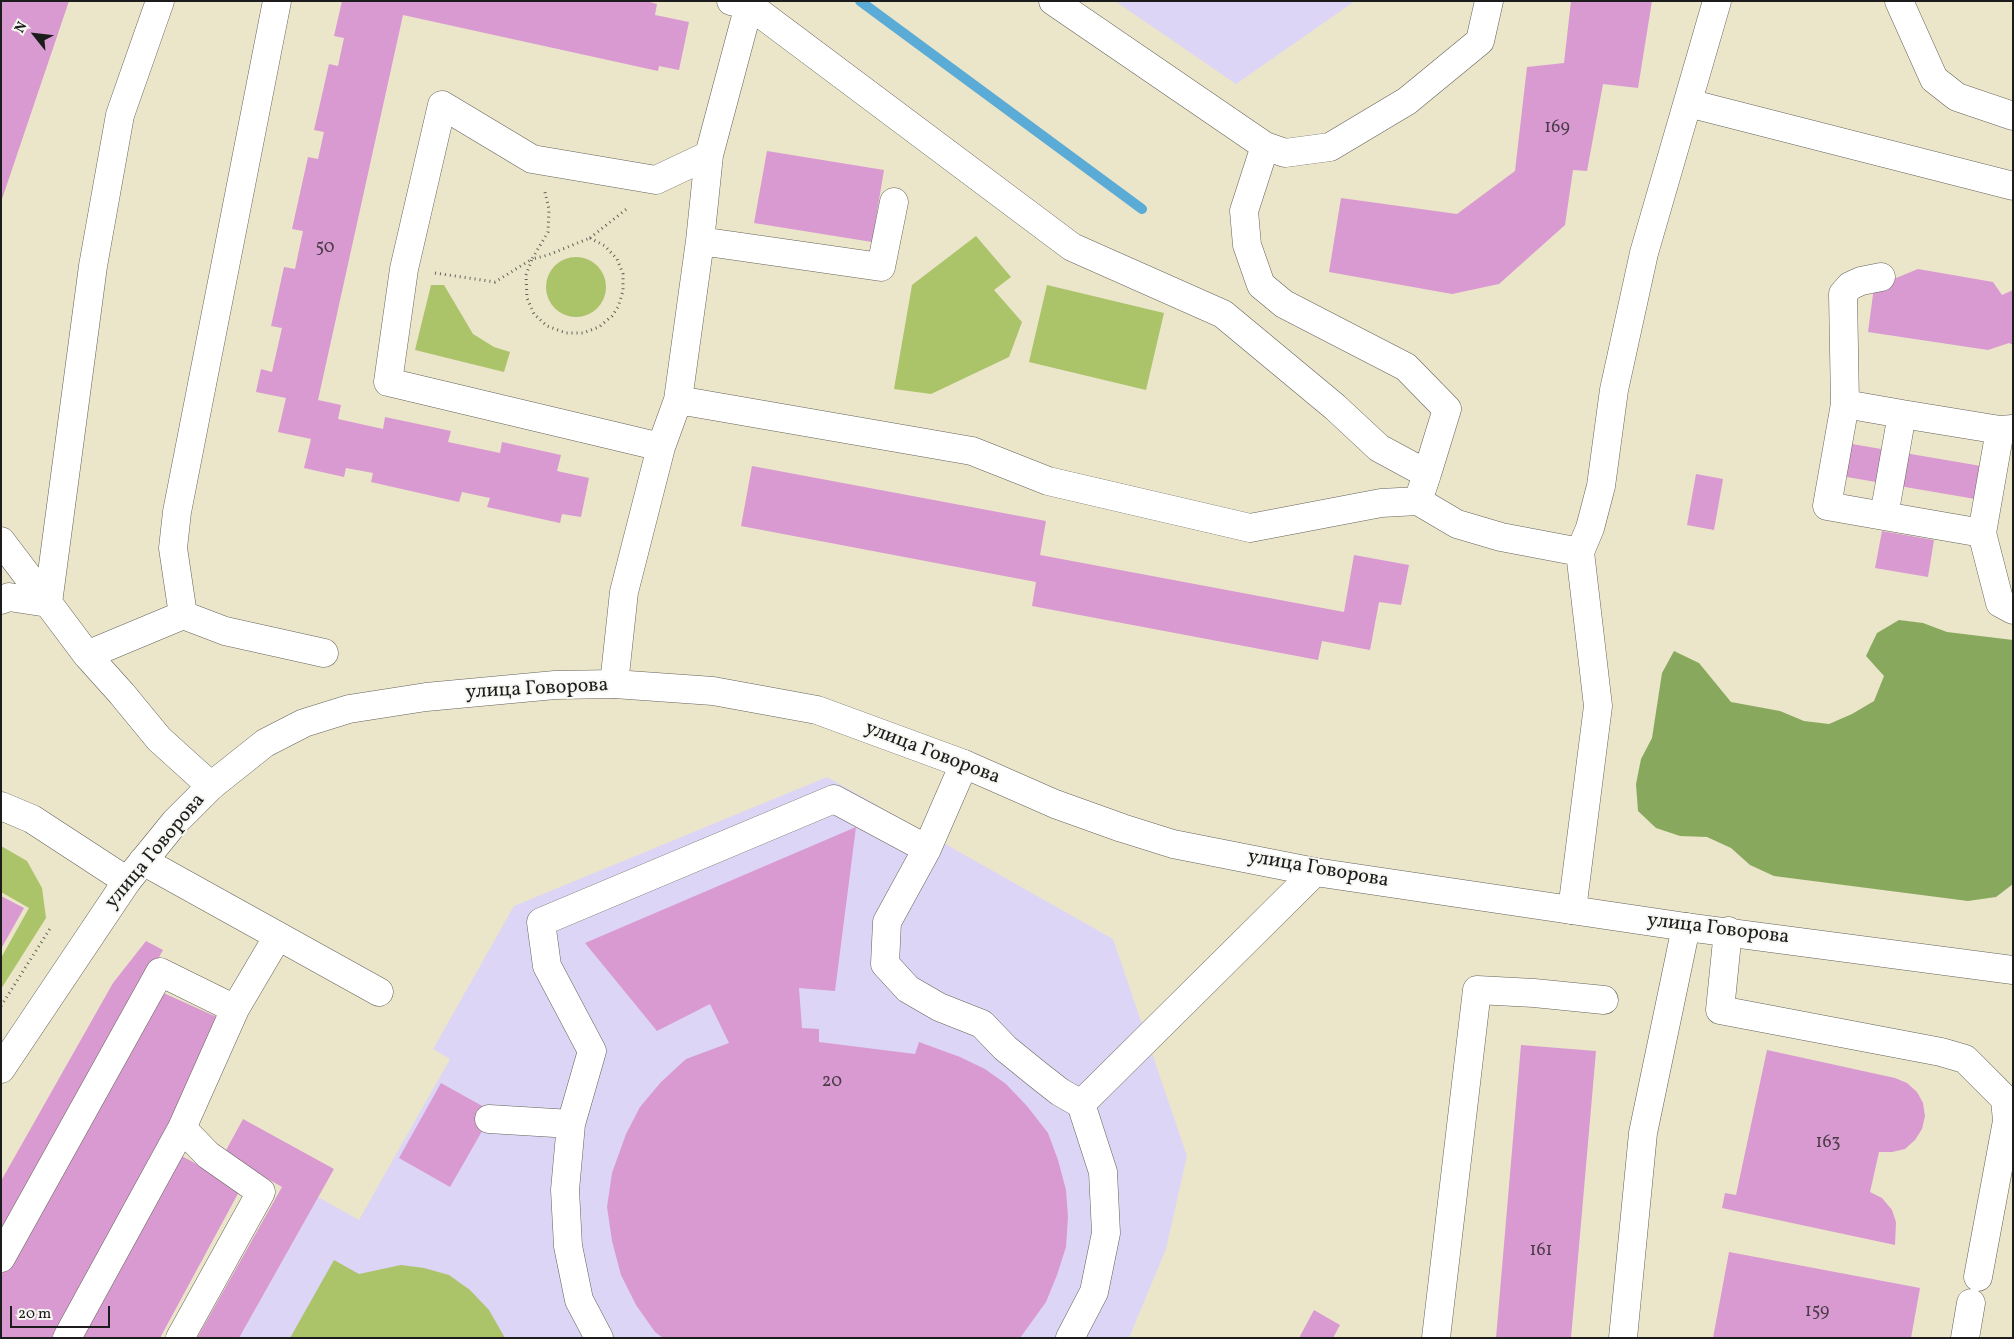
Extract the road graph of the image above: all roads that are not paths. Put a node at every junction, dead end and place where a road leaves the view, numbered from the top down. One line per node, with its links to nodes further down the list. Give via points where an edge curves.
1 (160, 1): 28 (main road, via 120,116 93,266)
2 (277, 1): 30 (main road, via 177,512 173,548)
3 (1053, 1): 10 (main road)
4 (1489, 1): 10 (main road, via 1480,41 1407,101 1330,147 1285,153)
5 (1717, 1): 8 (main road)
6 (1899, 1): 9 (main road, via 1934,79 1957,97)
7 (740, 3): 11 (main road); 21 (main road, via 1072,246 1223,314 1379,448)
8 (1688, 103): 12 (main road); 26 (main road, via 1644,253 1614,390 1600,486 1590,528)
9 (2013, 116)
10 (1265, 146): 21 (main road, via 1244,211 1246,245 1261,285 1284,304 1406,367 1447,409)
11 (709, 155): 14 (main road); 20 (main road, via 656,180 532,159 442,105 404,269 388,382)
12 (2013, 186)
13 (894, 202): 14 (main road, via 881,267)
14 (700, 241): 16 (main road)
15 (1881, 277): 17 (main road, via 1860,281 1843,294)
16 (678, 400): 20 (main road); 22 (main road, via 972,451 1048,481 1250,528 1381,502)
17 (1845, 404): 18 (main road); 23 (main road, via 1827,506)
18 (1902, 414): 19 (main road); 23 (main road)
19 (2006, 430): 24 (main road)
20 (661, 448): 33 (main road, via 624,592)
21 (1427, 474): 22 (main road)
22 (1418, 501): 26 (main road, via 1456,524 1501,537)
23 (1884, 516): 24 (main road)
24 (1982, 533): 29 (main road, via 2000,602)
25 (1, 541): 28 (main road)
26 (1580, 552): 40 (main road, via 1598,706)
27 (1, 600): 28 (main road, via 9,597)
28 (48, 603): 32 (main road)
29 (2013, 610)
30 (183, 615): 31 (main road, via 225,631); 32 (main road)
31 (324, 652)
32 (88, 655): 35 (main road, via 158,738)
33 (614, 684): 34 (main road, улица Говорова, via 713,691 817,710); 35 (main road, улица Говорова, via 555,685 426,697 349,709 304,723 265,743)
34 (964, 764): 37 (main road); 39 (main road, улица Говорова, via 1055,804 1173,844)
35 (212, 786): 38 (main road, улица Говорова, via 175,822)
36 (1, 806): 38 (main road)
37 (926, 849): 49 (main road, via 887,922 885,964 908,988 939,1008 982,1024 1037,1074); 51 (main road, via 834,799 540,922 547,966 592,1051)
38 (135, 871): 43 (main road); 48 (main road, улица Говорова)
39 (1315, 872): 40 (main road, улица Говорова); 49 (main road)
40 (1572, 910): 41 (main road, улица Говорова)
41 (1686, 927): 42 (main road, улица Говорова); 59 (main road, via 1643,1133)
42 (1728, 931): 44 (main road, улица Говорова); 60 (main road, via 1720,1010 1965,1059 2005,1099 2007,1121)
43 (278, 936): 45 (main road); 47 (main road)
44 (2013, 970)
45 (379, 992)
46 (1604, 1000): 58 (main road, via 1477,990)
47 (235, 1009): 52 (main road); 53 (main road, via 160,972)
48 (1, 1068)
49 (1081, 1104): 57 (main road, via 1103,1172 1106,1233 1094,1292)
50 (489, 1119): 51 (main road)
51 (571, 1124): 56 (main road, via 565,1190 568,1246 579,1300)
52 (182, 1128): 54 (main road); 55 (main road, via 208,1155 262,1192)
53 (1, 1258)
54 (67, 1338)
55 (180, 1338)
56 (599, 1338)
57 (1070, 1338)
58 (1436, 1338)
59 (1624, 1338)
60 (1965, 1338)

